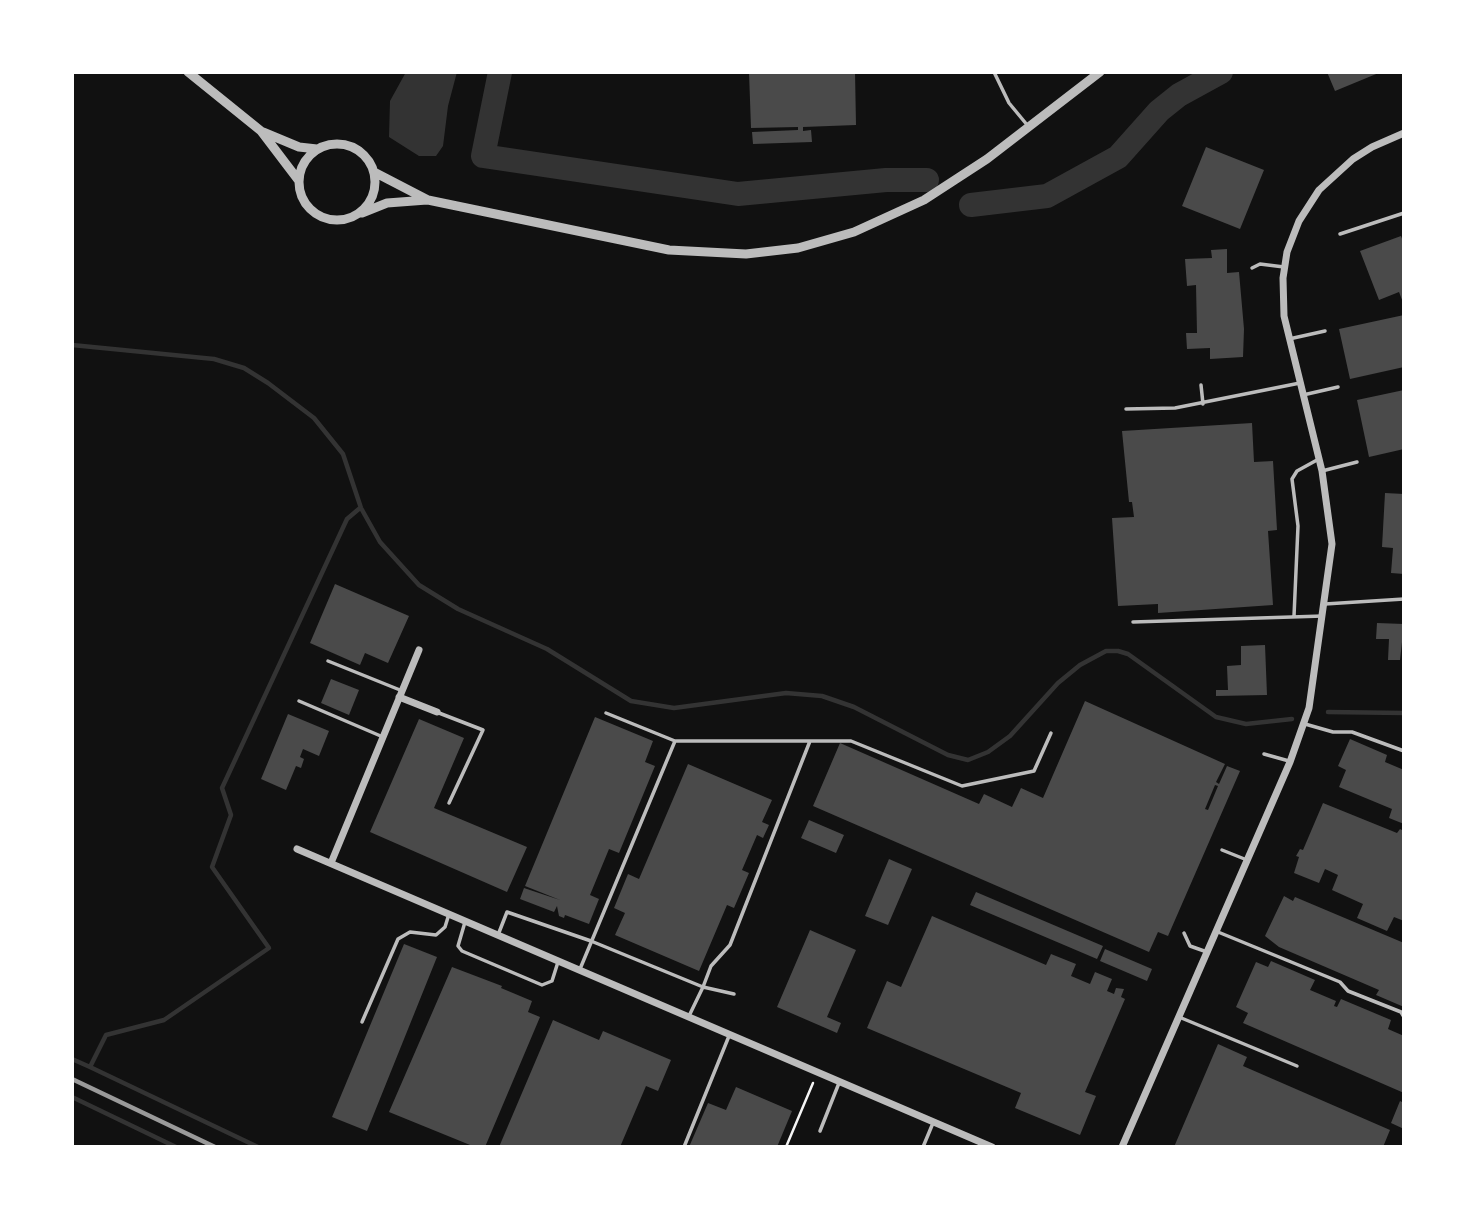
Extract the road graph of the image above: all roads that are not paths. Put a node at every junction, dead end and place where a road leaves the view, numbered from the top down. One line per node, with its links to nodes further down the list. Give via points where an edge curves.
1 (188, 72): 5 (street)
2 (994, 72): 4 (lane, via 1009,103)
3 (1100, 72): 4 (street)
4 (1029, 127): 10 (street, via 924,200 854,232 798,247 746,254 669,250)
5 (261, 131): 7 (street); 9 (street)
6 (1404, 133): 14 (street, via 1353,159 1319,190 1299,221)
7 (317, 149): 8 (street, via 342,144 354,148); 9 (street)
8 (374, 172): 10 (street); 12 (street, via 372,197)
9 (299, 181): 12 (street, via 304,201 318,216 343,220)
10 (428, 200): 12 (street, via 387,203)
11 (1404, 213): 13 (lane)
12 (355, 216)
13 (1340, 234)
14 (1284, 267): 15 (lane, via 1260,264); 17 (street)
15 (1252, 268)
16 (1325, 331): 17 (lane)
17 (1288, 339): 18 (street)
18 (1300, 383): 21 (street); 22 (lane)
19 (1201, 385): 22 (lane)
20 (1338, 387): 21 (lane)
21 (1303, 395): 24 (street)
22 (1203, 404): 23 (lane)
23 (1126, 409)
24 (1319, 460): 26 (street); 29 (lane, via 1307,463 1292,479 1298,526)
25 (1357, 462): 26 (lane)
26 (1322, 471): 28 (street, via 1332,544)
27 (1404, 599): 28 (lane)
28 (1325, 604): 30 (street)
29 (1294, 616): 30 (lane); 31 (lane)
30 (1323, 616): 38 (street)
31 (1133, 622)
32 (419, 650): 34 (street)
33 (328, 661): 34 (lane)
34 (401, 694): 36 (street); 40 (street)
35 (299, 701): 40 (lane)
36 (437, 712): 46 (lane, via 483,730)
37 (606, 713): 41 (lane)
38 (1305, 724): 43 (lane, via 1352,732); 45 (street)
39 (1051, 733): 42 (lane, via 1034,771 962,786 851,741)
40 (383, 737): 50 (street)
41 (675, 741): 42 (lane); 56 (lane)
42 (810, 741): 60 (lane, via 730,945 711,965)
43 (1404, 751)
44 (1264, 754): 45 (lane)
45 (1290, 762): 49 (street)
46 (449, 803)
47 (297, 849): 50 (street)
48 (1222, 850): 49 (lane)
49 (1247, 860): 53 (street)
50 (331, 863): 51 (street)
51 (449, 914): 52 (street); 65 (lane, via 445,927 436,934 411,932 398,939)
52 (466, 922): 55 (street); 58 (lane, via 458,946 462,951 542,985 552,981)
53 (1216, 931): 57 (street); 63 (lane, via 1340,982 1348,991)
54 (1184, 933): 57 (lane, via 1190,946)
55 (498, 935): 56 (lane, via 507,912); 58 (street)
56 (591, 941): 59 (lane); 60 (lane)
57 (1207, 952): 62 (street)
58 (558, 962): 59 (street)
59 (579, 971): 64 (street)
60 (703, 987): 61 (lane); 64 (lane)
61 (734, 994)
62 (1179, 1017): 67 (lane); 74 (street)
63 (1404, 1017)
64 (689, 1018): 66 (street)
65 (362, 1022)
66 (729, 1035): 68 (street); 71 (lane)
67 (1297, 1066)
68 (839, 1083): 69 (street); 70 (lane)
69 (933, 1122): 72 (lane); 73 (street)
70 (820, 1131)
71 (684, 1147)
72 (923, 1147)
73 (992, 1147)
74 (1122, 1147)

